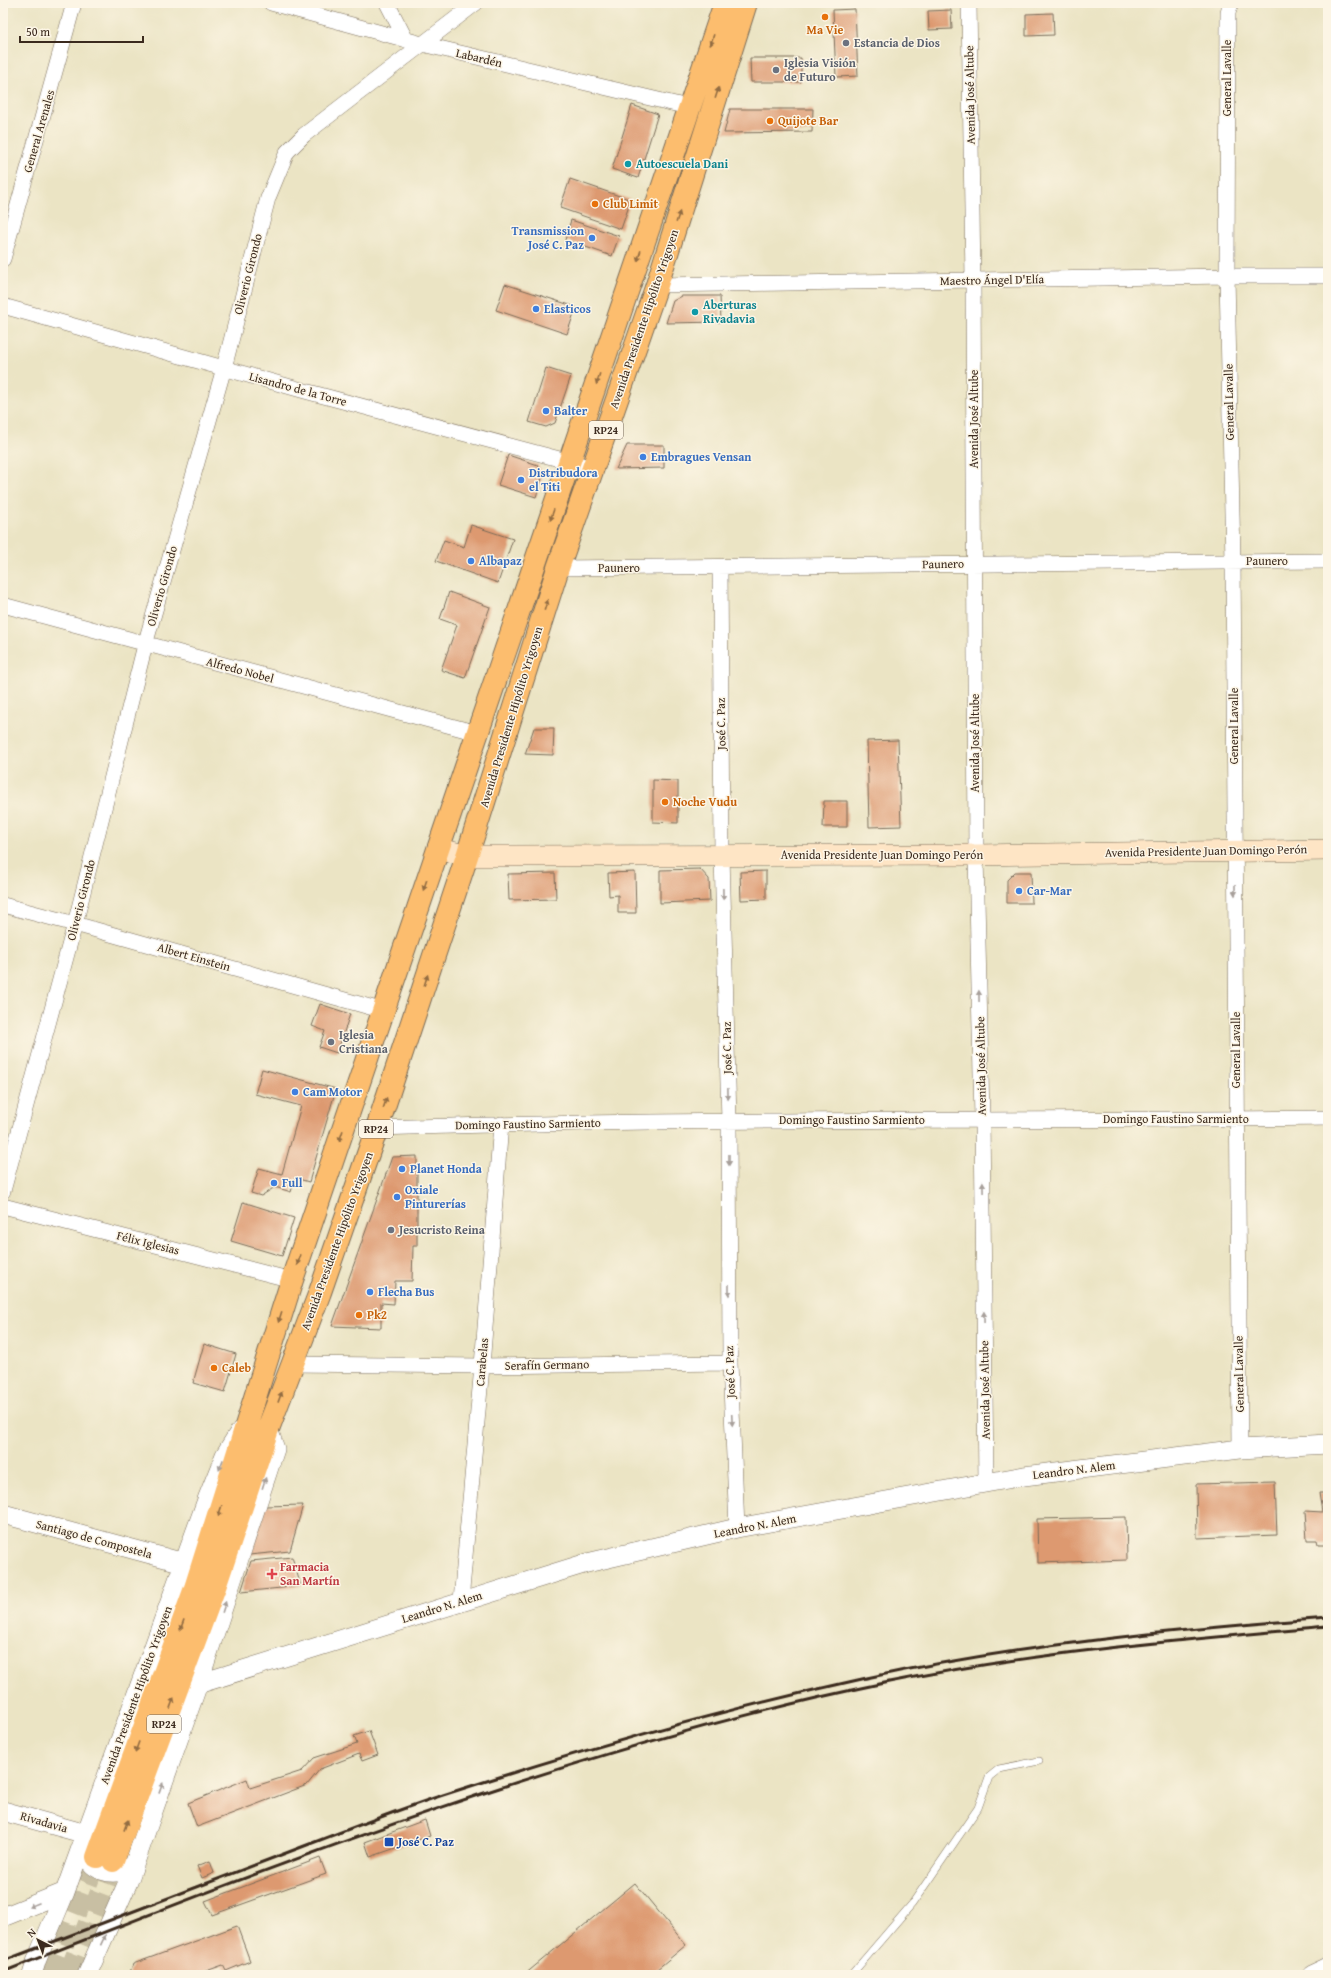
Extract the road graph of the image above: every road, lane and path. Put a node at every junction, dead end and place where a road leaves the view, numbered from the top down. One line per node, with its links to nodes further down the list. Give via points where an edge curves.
1 (74, 3): 12 (street, General Arenales)
2 (271, 3): 9 (street, Labardén)
3 (387, 3): 9 (street)
4 (476, 3): 10 (street, Oliverio Girondo)
5 (725, 3): 11 (main road, Avenida Presidente Hipólito Yrigoyen / RP24, one-way to 11)
6 (746, 3): 16 (main road, Avenida Presidente Hipólito Yrigoyen / RP24, one-way to 6)
7 (969, 3): 15 (street, Avenida José Altube)
8 (1231, 3): 13 (street, General Lavalle, via 1228,13)
9 (406, 40): 10 (street, Labardén)
10 (422, 44): 11 (street, Labardén); 18 (street, Oliverio Girondo, via 304,134 287,152 268,198)
11 (688, 107): 19 (main road, Avenida Presidente Hipólito Yrigoyen / RP24, one-way to 19)
12 (3, 258)
13 (1227, 276): 14 (street, Maestro Ángel D'Elía); 15 (street, Maestro Ángel D'Elía); 21 (street, General Lavalle)
14 (1328, 276)
15 (973, 280): 16 (street, Maestro Ángel D'Elía); 23 (street, Avenida José Altube)
16 (656, 285): 20 (main road, Avenida Presidente Hipólito Yrigoyen / RP24)
17 (3, 306): 18 (street, Lisandro de la Torre)
18 (224, 368): 19 (street, Lisandro de la Torre, via 305,392); 27 (street, Oliverio Girondo)
19 (570, 461): 20 (street, Lisandro de la Torre); 28 (main road, Avenida Presidente Hipólito Yrigoyen / RP24, one-way to 28)
20 (593, 468): 25 (main road, Avenida Presidente Hipólito Yrigoyen / RP24)
21 (1233, 561): 22 (street, Paunero); 23 (street, Paunero); 31 (street, General Lavalle)
22 (1328, 561)
23 (974, 564): 24 (street, Paunero); 33 (street, Avenida José Altube)
24 (720, 567): 25 (street, Paunero); 32 (street, José C. Paz)
25 (558, 568): 34 (main road, Avenida Presidente Hipólito Yrigoyen / RP24, one-way to 25)
26 (3, 605): 27 (street, Alfredo Nobel)
27 (145, 645): 28 (street, Alfredo Nobel); 36 (street, Oliverio Girondo)
28 (477, 733): 29 (main road, Avenida Presidente Hipólito Yrigoyen / RP24)
29 (438, 848): 34 (main road, Avenida Presidente Juan Domingo Perón); 37 (main road, Avenida Presidente Hipólito Yrigoyen / RP24, one-way to 37)
30 (1328, 850): 31 (main road, Avenida Presidente Juan Domingo Perón)
31 (1235, 851): 33 (main road, Avenida Presidente Juan Domingo Perón); 40 (street, General Lavalle, one-way to 40)
32 (722, 855): 33 (main road, Avenida Presidente Juan Domingo Perón); 34 (main road, Avenida Presidente Juan Domingo Perón); 41 (street, José C. Paz, one-way to 41)
33 (976, 855): 38 (street, Avenida José Altube, one-way to 33)
34 (467, 856): 43 (main road, Avenida Presidente Hipólito Yrigoyen / RP24, one-way to 34)
35 (3, 905): 36 (street, Albert Einstein)
36 (75, 924): 37 (street, Albert Einstein); 44 (street, Oliverio Girondo)
37 (384, 1011): 46 (main road, Avenida Presidente Hipólito Yrigoyen / RP24, one-way to 46)
38 (982, 1118): 40 (street, Domingo Faustino Sarmiento); 41 (street, Domingo Faustino Sarmiento); 54 (street, Avenida José Altube, one-way to 38)
39 (1328, 1118): 40 (street, Domingo Faustino Sarmiento)
40 (1237, 1119): 53 (street, General Lavalle)
41 (729, 1121): 42 (street, Domingo Faustino Sarmiento); 47 (street, José C. Paz, one-way to 47)
42 (501, 1124): 43 (street, Domingo Faustino Sarmiento); 49 (street, Carabelas)
43 (377, 1128): 48 (main road, Avenida Presidente Hipólito Yrigoyen / RP24)
44 (3, 1191)
45 (3, 1206): 46 (street, Félix Iglesias)
46 (292, 1280): 50 (main road, Avenida Presidente Hipólito Yrigoyen / RP24, one-way to 50)
47 (730, 1362): 49 (street, Serafín Germano); 56 (street, José C. Paz, one-way to 56)
48 (292, 1364): 49 (street, Serafín Germano); 51 (main road, Avenida Presidente Hipólito Yrigoyen / RP24, one-way to 48)
49 (482, 1366): 58 (street, Carabelas)
50 (247, 1420): 57 (street, Avenida Presidente Hipólito Yrigoyen, one-way to 57, via 225,1454); 62 (main road, Avenida Presidente Hipólito Yrigoyen / RP24, one-way to 62, via 195,1588)
51 (268, 1429): 59 (street, Avenida Presidente Hipólito Yrigoyen, one-way to 51, via 275,1449); 62 (main road, Avenida Presidente Hipólito Yrigoyen / RP24, one-way to 51, via 214,1587)
52 (1328, 1444): 53 (street, Leandro N. Alem)
53 (1240, 1449): 54 (street, Leandro N. Alem)
54 (986, 1482): 56 (street, Leandro N. Alem)
55 (3, 1514): 57 (street, Santiago de Compostela)
56 (737, 1528): 58 (street, Leandro N. Alem, via 587,1563)
57 (184, 1564): 62 (street, Avenida Presidente Hipólito Yrigoyen)
58 (461, 1601): 59 (street, Leandro N. Alem)
59 (198, 1684): 62 (street, Avenida Presidente Hipólito Yrigoyen, one-way to 59)
60 (1039, 1762): 68 (lane, via 999,1770 989,1777 978,1808 912,1904)
61 (3, 1811): 62 (street, Rivadavia)
62 (102, 1852): 63 (street, Avenida Presidente Hipólito Yrigoyen); 67 (street, Avenida Presidente Hipólito Yrigoyen, one-way to 62, via 121,1899)
63 (65, 1892): 64 (street, one-way to 64); 66 (street, Avenida Presidente Hipólito Yrigoyen, via 47,1931)
64 (3, 1917)
65 (1328, 1968): 69 (street)
66 (32, 1975)
67 (87, 1975)
68 (850, 1975)
69 (1310, 1975)

